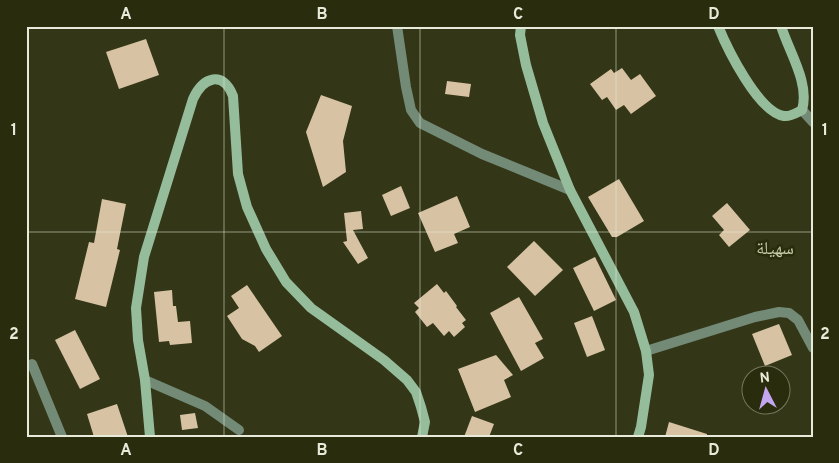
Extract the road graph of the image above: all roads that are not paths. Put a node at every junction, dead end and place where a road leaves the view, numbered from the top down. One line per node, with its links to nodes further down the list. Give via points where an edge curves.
1 (396, 26): 7 (street, via 411,110 420,123 482,154)
2 (520, 26): 7 (street, via 532,90)
3 (718, 26): 5 (street, via 750,86 764,104 785,116)
4 (781, 26): 5 (street, via 802,81 805,102)
5 (802, 110): 6 (street)
6 (813, 122)
7 (570, 190): 9 (street, via 634,312)
8 (813, 348): 9 (street, via 798,320 789,313 779,312)
9 (646, 351): 16 (street, via 649,375)
10 (32, 364): 13 (street)
11 (146, 380): 12 (street, via 205,406); 14 (street); 15 (street, via 136,308 144,257 193,99 202,84 217,80 230,87 233,96 238,174 247,207 266,249 286,282 311,308 407,380 416,392 425,422)
12 (239, 430)
13 (62, 437)
14 (150, 437)
15 (422, 437)
16 (638, 437)

